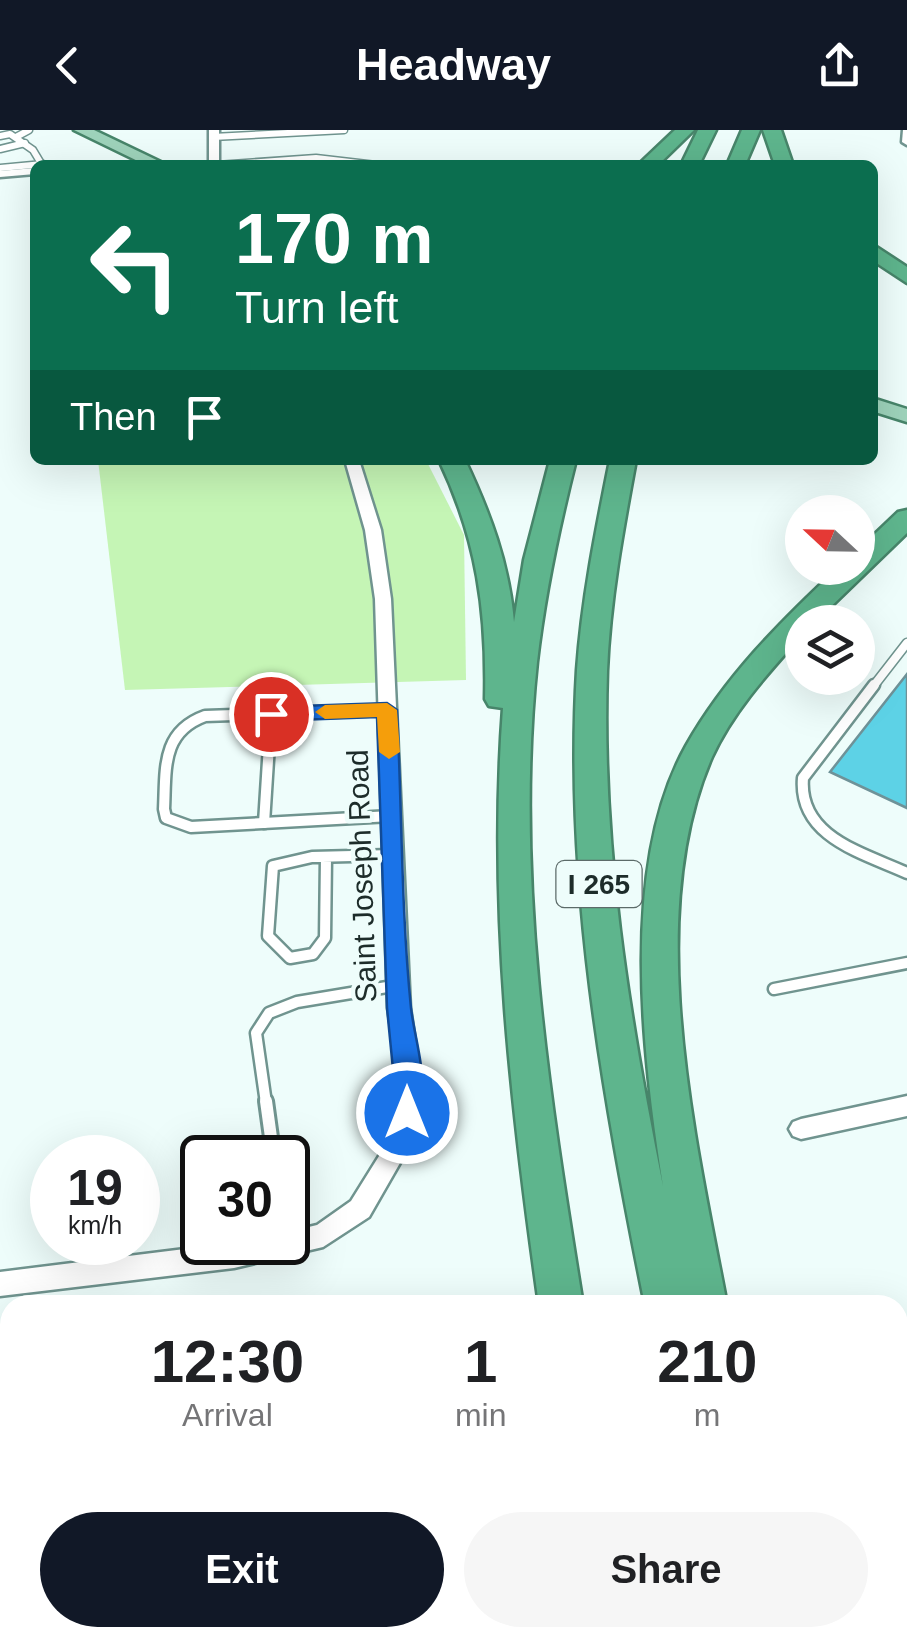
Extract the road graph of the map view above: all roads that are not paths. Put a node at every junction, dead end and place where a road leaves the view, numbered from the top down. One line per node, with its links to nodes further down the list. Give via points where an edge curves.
1 (30, 130): 9 (lane)
2 (82, 130): 16 (main road)
3 (344, 130): 10 (lane)
4 (685, 130): 20 (highway)
5 (707, 130): 21 (highway)
6 (751, 130): 22 (highway)
7 (772, 130): 23 (highway)
8 (907, 132): 12 (street)
9 (16, 134): 11 (lane); 13 (lane)
10 (213, 134): 17 (street)
11 (0, 136)
12 (907, 142)
13 (25, 143): 14 (lane); 15 (lane)
14 (0, 149)
15 (38, 160)
16 (148, 160)
17 (216, 160)
18 (287, 160): 19 (lane)
19 (333, 160)
20 (652, 160)
21 (692, 160)
22 (738, 160)
23 (782, 160)
24 (30, 167): 25 (lane)
25 (0, 171): 26 (street)
26 (30, 171)
27 (878, 255): 28 (highway)
28 (907, 277)
29 (878, 406): 30 (main road)
30 (907, 416)
31 (353, 465): 39 (street, Saint Joseph Road, via 377,552)
32 (454, 465): 46 (highway, via 484,528 499,584 499,733)
33 (562, 465): 46 (highway, I 265, via 537,569 522,682)
34 (623, 465): 55 (highway, I 265, via 595,645 596,850 618,1053)
35 (907, 518): 36 (highway)
36 (875, 548)
37 (838, 585): 56 (highway, via 746,681 700,749 661,894 661,1024)
38 (907, 643): 45 (lane, via 802,778 798,792 800,808 816,828)
39 (387, 710): 40 (lane); 41 (street, Saint Joseph Road)
40 (271, 714): 42 (lane); 42 (lane, via 205,716 175,729 164,809 166,818 191,827)
41 (392, 816): 42 (lane); 43 (street, Saint Joseph Road)
42 (264, 823)
43 (393, 855): 44 (lane); 48 (street, Saint Joseph Road)
44 (326, 858): 44 (lane, via 322,946 297,959 280,952 268,936 273,866)
45 (907, 873)
46 (516, 886): 54 (highway, I 265, via 532,1094)
47 (907, 963): 49 (lane)
48 (399, 986): 52 (lane, via 297,1002 269,1013 256,1033); 53 (street, Saint Joseph Road, via 410,1080 407,1113 400,1142 360,1209 322,1234 234,1256)
49 (774, 989)
50 (907, 1106): 51 (street)
51 (801, 1129)
52 (271, 1135)
53 (0, 1284)
54 (561, 1295)
55 (664, 1295)
56 (703, 1295)

